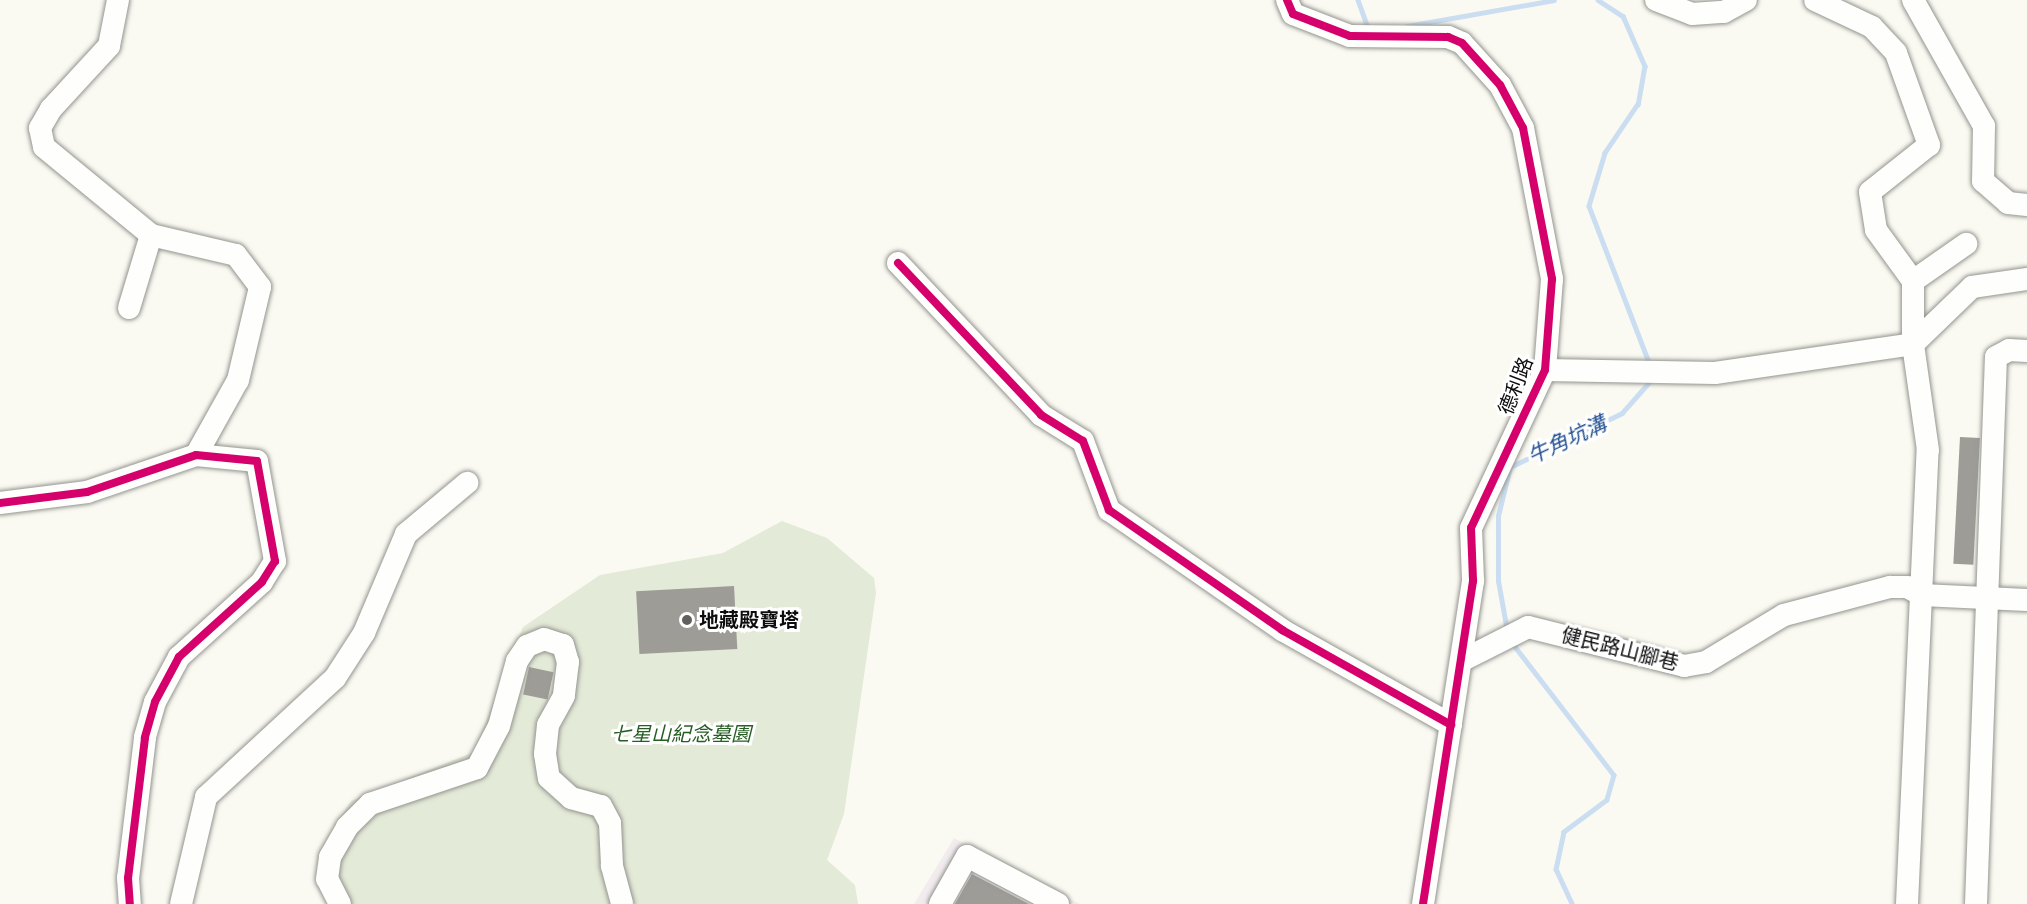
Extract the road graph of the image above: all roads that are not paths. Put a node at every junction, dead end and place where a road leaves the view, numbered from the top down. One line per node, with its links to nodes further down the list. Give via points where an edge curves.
1 (118, 0): 8 (street, via 109,46 51,109 40,128 44,147)
2 (1287, 0): 16 (street, 德利路, via 1293,14 1350,36 1448,37 1462,43 1500,85 1523,128 1552,279)
3 (1656, 0): 4 (street, via 1692,14 1724,12)
4 (1746, 0)
5 (1815, 0): 12 (street, via 1872,27 1896,53 1929,145 1870,192 1876,230)
6 (1913, 0): 7 (street, via 1984,126 1983,181 2007,203)
7 (2027, 205)
8 (151, 235): 13 (street); 17 (street, via 236,255 260,287 238,380)
9 (1966, 244): 12 (street)
10 (898, 263): 24 (street, via 1041,415 1083,441 1109,510 1282,630)
11 (2027, 279): 14 (street, via 1972,287)
12 (1913, 281): 14 (street)
13 (129, 308)
14 (1913, 344): 16 (street, via 1715,373); 20 (street, via 1928,450)
15 (2027, 351): 21 (street, via 2009,350 1996,357)
16 (1545, 370): 23 (street, 德利路, via 1471,528 1473,580)
17 (196, 455): 19 (street, via 87,492); 25 (street, via 257,461 275,561 262,582 179,657 155,702 145,738 128,878)
18 (467, 483): 26 (street, via 406,534 364,633 334,678 298,717 224,776 206,797)
19 (0, 503)
20 (1922, 595): 21 (street, 健民路山腳巷); 23 (street, 健民路山腳巷, via 1907,587 1890,587 1784,615 1706,662 1684,666 1540,629 1510,634); 32 (street)
21 (1988, 598): 22 (street, 健民路山腳巷); 33 (street)
22 (2027, 600)
23 (1461, 661): 24 (street, 德利路)
24 (1451, 724): 31 (street, 德利路)
25 (130, 904)
26 (181, 904)
27 (340, 904): 28 (street, via 327,879 330,857 347,827 370,804 477,768 499,726 518,661 527,646 544,639 563,645 568,662 564,696 548,724 545,754 549,777 571,798 601,806 610,823 612,866)
28 (622, 904)
29 (940, 904): 30 (street, via 967,856)
30 (1058, 904)
31 (1423, 904)
32 (1907, 904)
33 (1976, 904)

